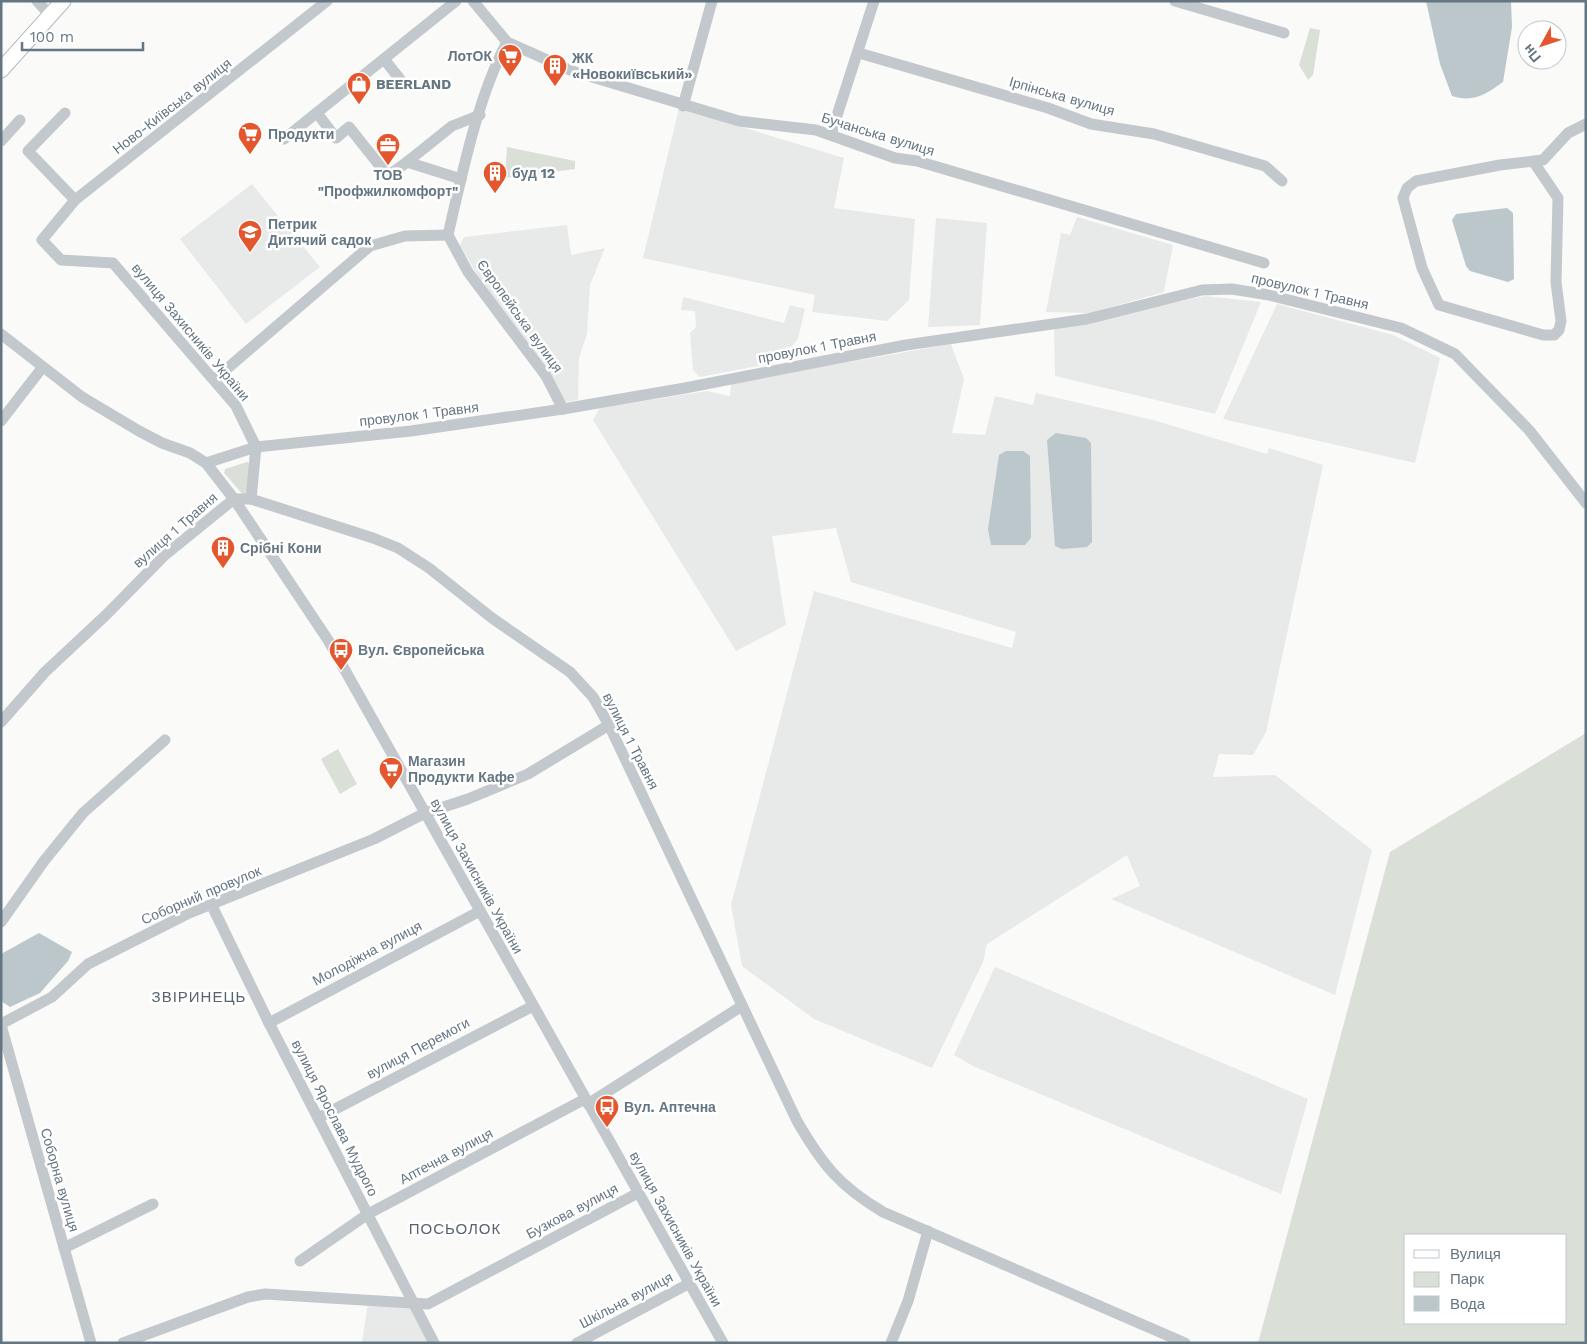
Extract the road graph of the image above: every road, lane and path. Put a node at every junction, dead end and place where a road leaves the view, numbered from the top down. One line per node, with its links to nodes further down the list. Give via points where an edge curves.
1 (37, 1): 9 (street)
2 (63, 1): 9 (main road)
3 (327, 1): 29 (street, Ново-Київська вулиця)
4 (456, 1): 13 (street)
5 (473, 1): 11 (street, Бучанська вулиця)
6 (712, 1): 16 (street)
7 (874, 1): 12 (street)
8 (1175, 1): 10 (street)
9 (50, 16): 14 (main road)
10 (1284, 33)
11 (507, 42): 16 (street, Бучанська вулиця, via 572,71); 19 (street, via 495,64)
12 (859, 53): 22 (street); 28 (street, Ірпінська вулиця, via 1048,108 1091,124 1154,134 1265,166)
13 (384, 59): 15 (street); 18 (street)
14 (1, 70)
15 (403, 83)
16 (682, 106): 22 (street, Бучанська вулиця, via 739,121)
17 (65, 113): 29 (street, via 28,151)
18 (316, 113): 23 (street); 26 (street, via 336,138 348,127 388,176)
19 (480, 115): 26 (street, via 452,126); 27 (street)
20 (20, 120): 24 (street)
21 (1586, 124): 25 (street, via 1568,133)
22 (831, 134): 32 (street, Бучанська вулиця, via 895,158)
23 (284, 139)
24 (1, 141)
25 (1538, 160): 25 (street, via 1558,198 1556,282 1561,321 1554,335 1543,335 1439,305 1422,268 1403,198 1407,188 1416,181)
26 (407, 162): 27 (street)
27 (461, 179): 30 (street)
28 (1282, 181)
29 (75, 200): 31 (street, Ново-Київська вулиця)
30 (448, 235): 35 (street, via 405,236 370,246); 36 (street, Європейська вулиця, via 468,272 546,376)
31 (42, 240): 35 (street, вулиця Захисників України, via 61,260 113,263)
32 (1264, 263)
33 (1, 334): 34 (street, вулиця Захисників України)
34 (42, 368): 37 (street); 39 (street, вулиця Захисників України, via 82,397 140,431)
35 (215, 379): 38 (street, вулиця Захисників України, via 236,406)
36 (563, 409): 38 (street, провулок 1 Травня, via 411,431); 42 (street, провулок 1 Травня, via 906,345 1087,319 1202,290 1232,289 1401,328 1455,354 1529,430)
37 (1, 420)
38 (256, 447): 39 (street, провулок 1 Травня); 41 (street)
39 (206, 463): 40 (street, вулиця Захисників України)
40 (234, 499): 41 (street, вулиця 1 Травня); 43 (street, вулиця 1 Травня, via 165,555 45,672); 46 (street, вулиця Захисників України, via 328,640)
41 (251, 500): 44 (street, вулиця 1 Травня, via 398,548 570,672 593,697)
42 (1586, 503)
43 (1, 722)
44 (609, 725): 46 (street, Соборний провулок, via 528,774); 51 (street, вулиця 1 Травня)
45 (165, 740): 49 (street, via 83,812)
46 (425, 813): 47 (street, Соборний провулок, via 374,840); 48 (street, вулиця Захисників України)
47 (212, 906): 52 (street, вулиця Ярослава Мудрого); 53 (street, Соборний провулок, via 188,914 88,964 52,997)
48 (480, 911): 50 (street, вулиця Захисників України); 52 (street, Молодіжна вулиця)
49 (1, 922)
50 (532, 1006): 54 (street, вулиця Захисників України); 55 (street, вулиця Перемоги)
51 (742, 1006): 54 (street, Аптечна вулиця); 59 (street, вулиця 1 Травня, via 797,1121 831,1172 857,1196 883,1212)
52 (269, 1023): 55 (street, вулиця Ярослава Мудрого)
53 (1, 1025): 60 (street, Соборна вулиця)
54 (587, 1102): 56 (street, вулиця Захисників України); 58 (street, Аптечна вулиця)
55 (318, 1118): 58 (street, вулиця Ярослава Мудрого)
56 (638, 1192): 62 (street, вулиця Захисників України); 63 (street, Бузкова вулиця, via 428,1304)
57 (154, 1204): 60 (street)
58 (368, 1214): 61 (street, Аптечна вулиця); 63 (street, вулиця Ярослава Мудрого)
59 (928, 1231): 69 (street, via 908,1301); 70 (street, вулиця 1 Травня)
60 (64, 1248): 64 (street, Соборна вулиця)
61 (300, 1261)
62 (690, 1284): 67 (street, Шкільна вулиця); 68 (street, вулиця Захисників України)
63 (412, 1302): 65 (street, Бузкова вулиця, via 265,1294 248,1297); 66 (street, вулиця Ярослава Мудрого)
64 (91, 1343)
65 (123, 1343)
66 (434, 1343)
67 (577, 1343)
68 (723, 1343)
69 (891, 1343)
70 (1185, 1343)

